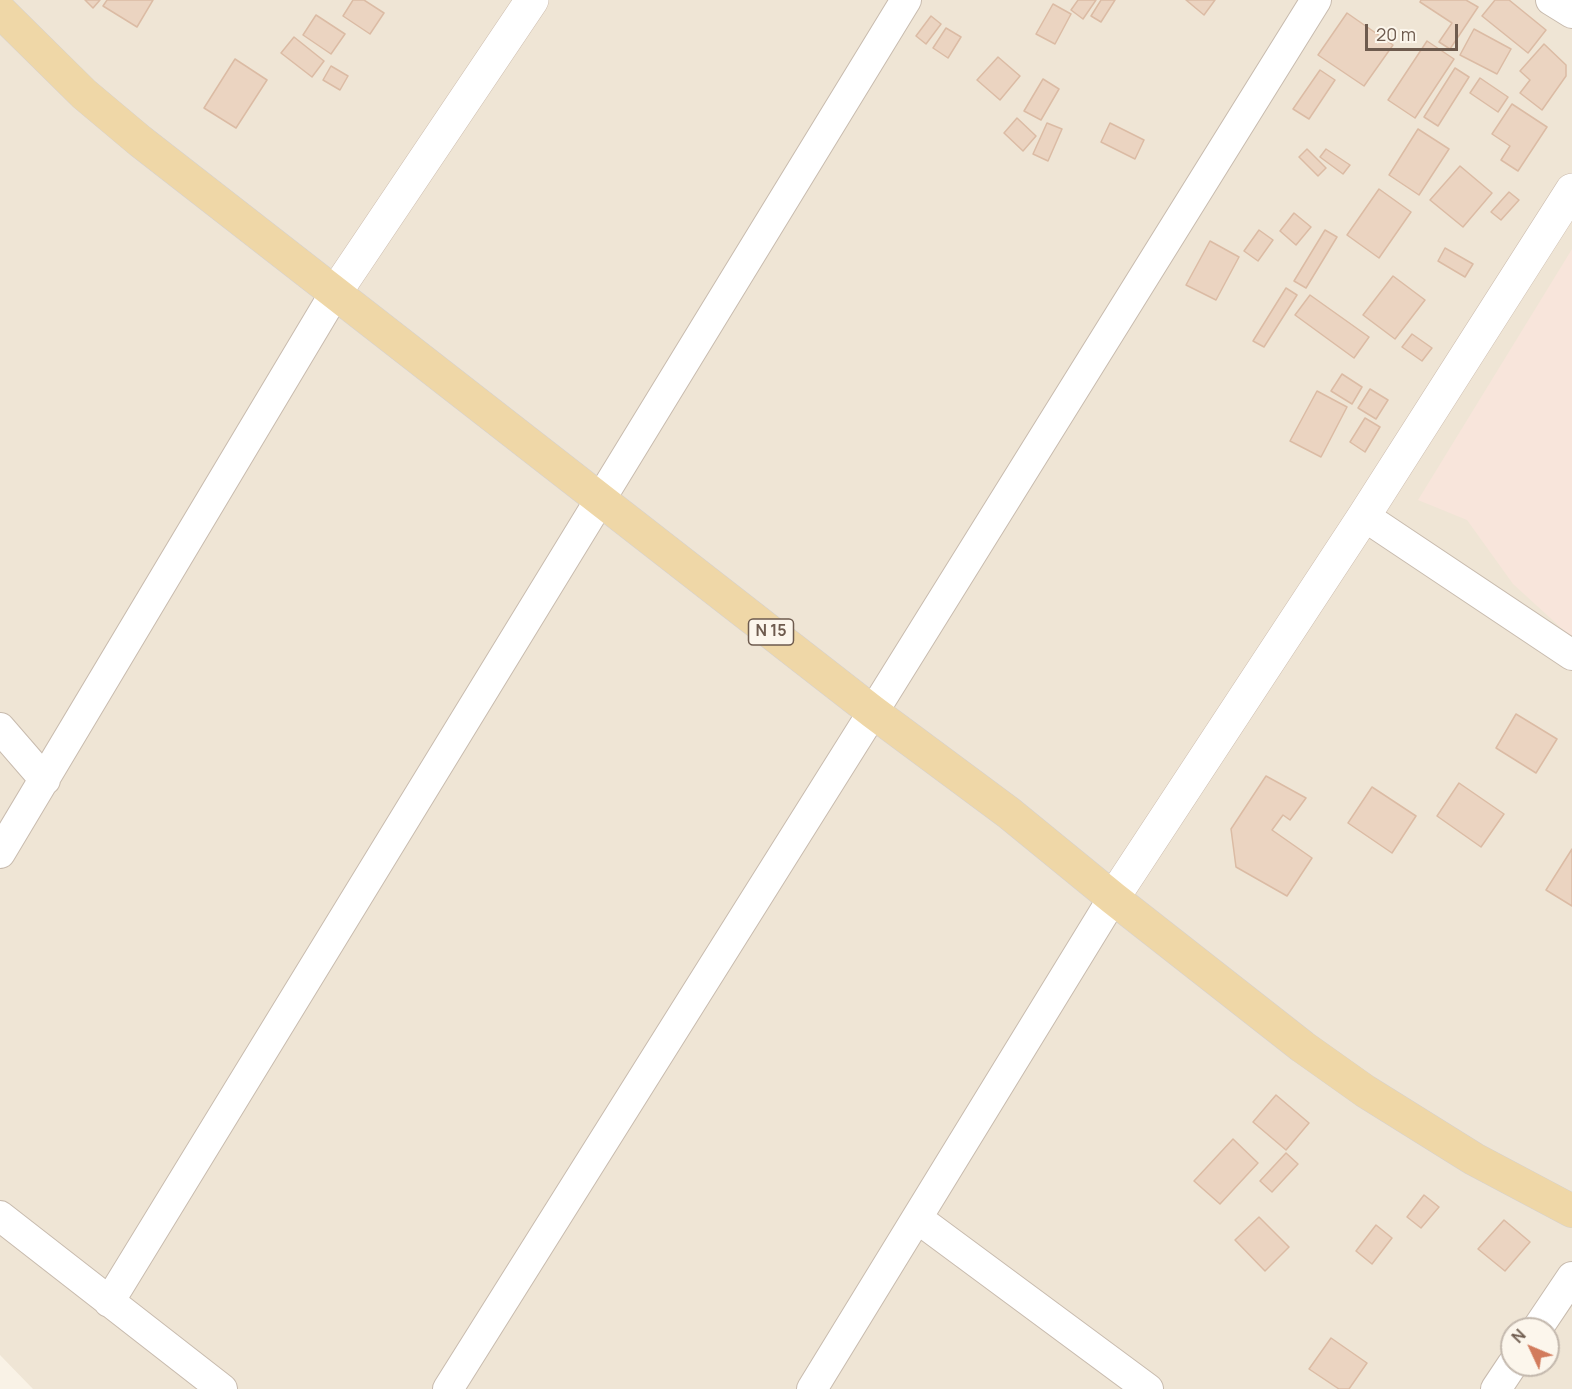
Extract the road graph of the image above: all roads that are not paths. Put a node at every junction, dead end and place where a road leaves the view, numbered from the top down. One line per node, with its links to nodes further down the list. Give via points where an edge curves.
1 (532, 0): 8 (street)
2 (906, 0): 9 (street)
3 (1316, 0): 12 (street)
4 (1551, 0): 6 (street)
5 (0, 11): 8 (main road, N 15, via 84,94)
6 (1572, 13)
7 (1572, 190): 10 (street)
8 (335, 293): 9 (main road, N 15); 14 (street)
9 (601, 499): 12 (main road, N 15); 21 (street)
10 (1364, 516): 11 (street); 16 (street)
11 (1572, 655)
12 (873, 712): 16 (main road, N 15); 24 (street)
13 (0, 728): 14 (street)
14 (45, 780): 15 (street)
15 (0, 853)
16 (1113, 898): 17 (main road, N 15, via 1365,1091 1474,1159); 19 (street)
17 (1572, 1211)
18 (0, 1216): 21 (street)
19 (917, 1218): 25 (street); 26 (street)
20 (1572, 1276): 22 (street)
21 (109, 1302): 23 (street)
22 (1545, 1317)
23 (222, 1389)
24 (448, 1389)
25 (812, 1389)
26 (1148, 1389)

